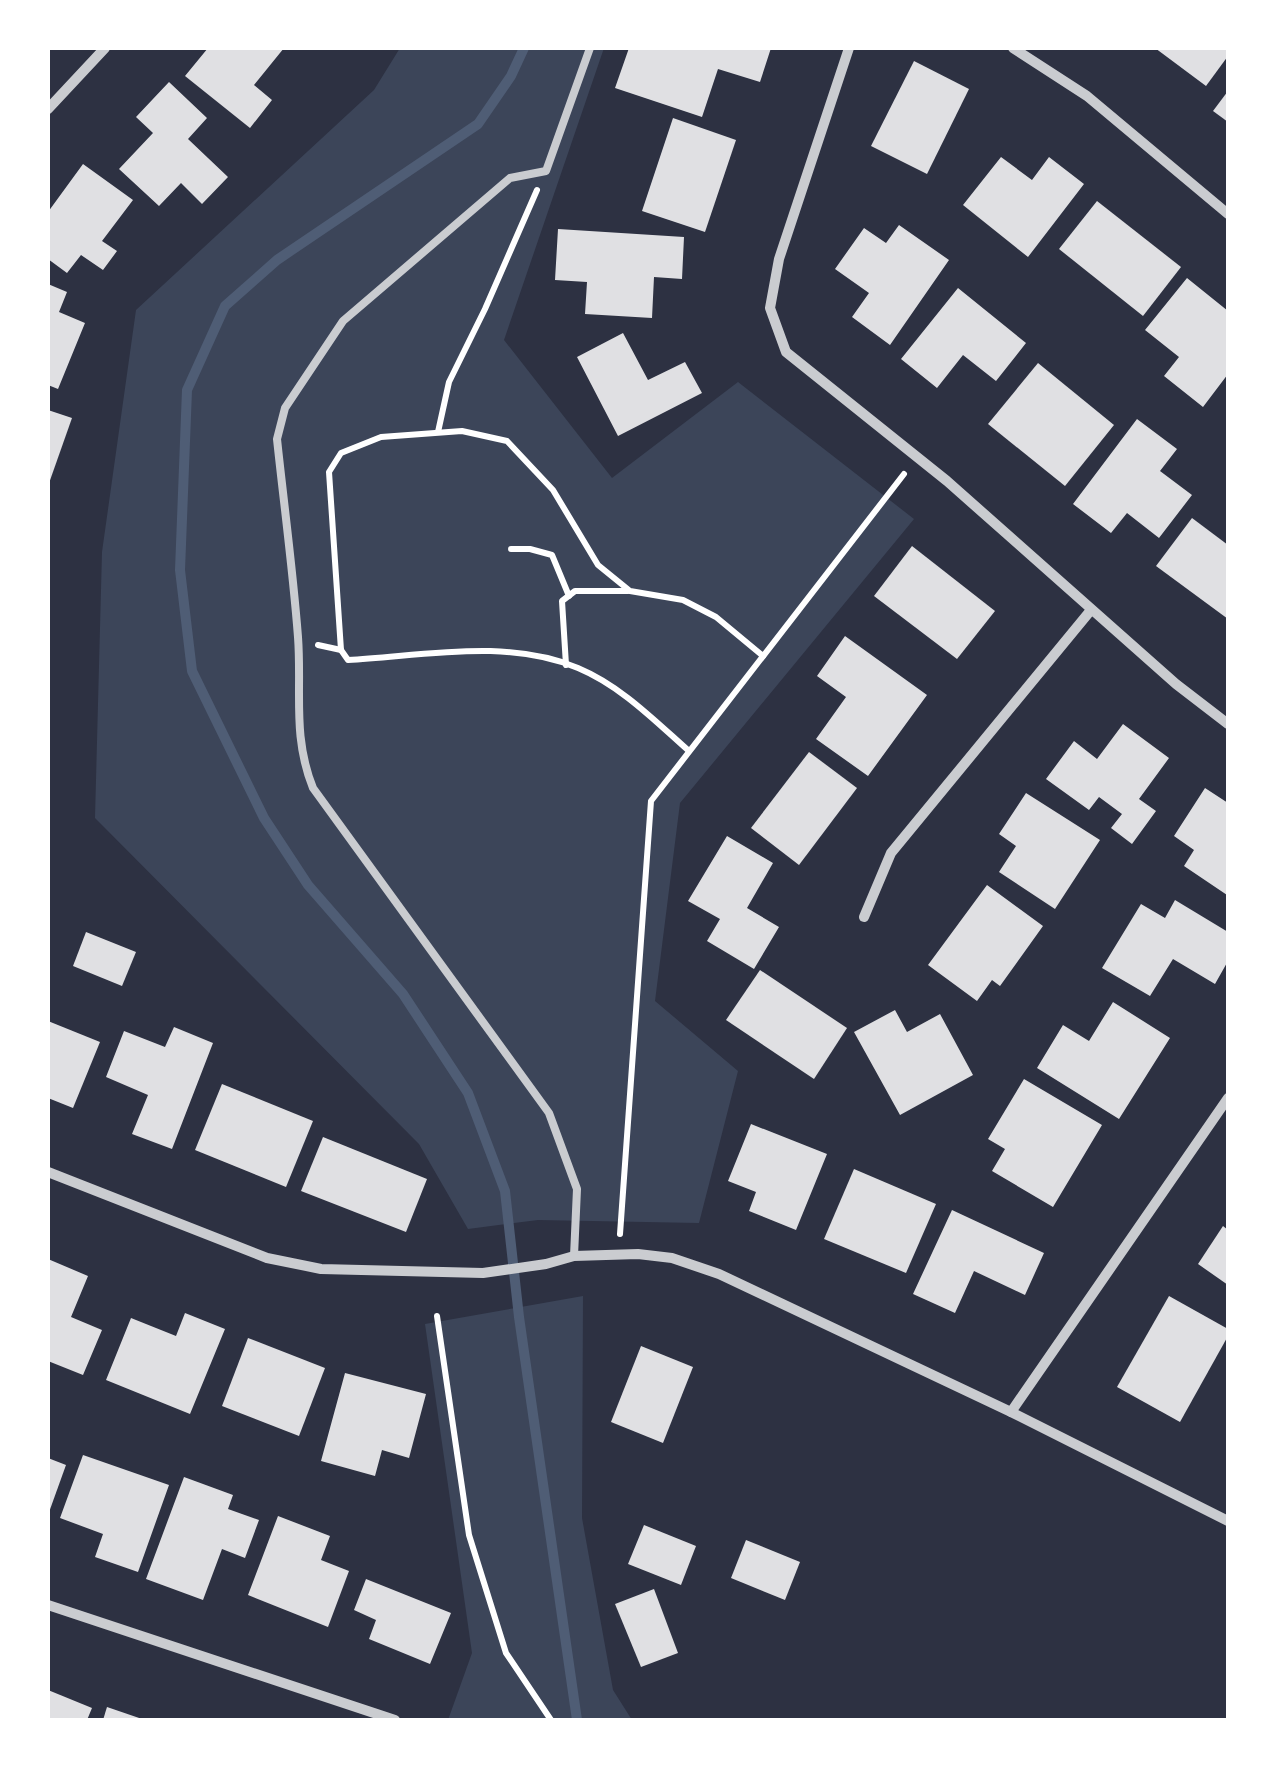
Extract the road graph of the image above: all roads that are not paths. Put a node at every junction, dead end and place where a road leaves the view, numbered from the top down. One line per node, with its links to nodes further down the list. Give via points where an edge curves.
1 (105, 48): 5 (street)
2 (590, 48): 12 (lane, via 546,170 510,178 343,321 285,408 276,439 304,767 312,788 549,1113 578,1189)
3 (849, 48): 7 (street, via 779,258 770,308 786,352 918,457)
4 (1013, 48): 6 (street, via 1087,96)
5 (48, 109)
6 (1228, 214)
7 (1091, 610): 8 (street); 9 (street, via 891,853)
8 (1228, 724)
9 (864, 917)
10 (1228, 1098): 13 (street)
11 (48, 1172): 12 (street, via 267,1258 321,1269 482,1273)
12 (574, 1256): 13 (street, via 672,1258 719,1274)
13 (1011, 1412): 14 (street)
14 (1228, 1520)
15 (48, 1606): 16 (street)
16 (395, 1720)

